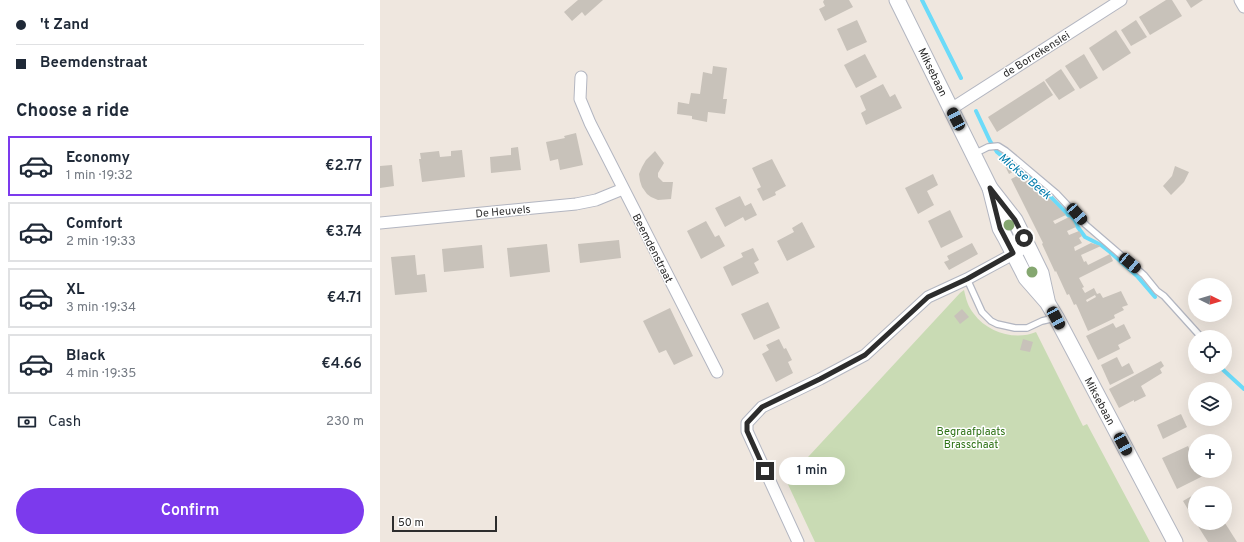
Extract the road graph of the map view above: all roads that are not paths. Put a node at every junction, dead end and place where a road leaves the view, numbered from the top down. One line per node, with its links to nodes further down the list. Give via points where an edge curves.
1 (897, 0): 6 (street, Miksebaan)
2 (1121, 0): 6 (street, de Borrekenslei)
3 (1240, 0): 4 (street)
4 (1244, 6)
5 (581, 77): 9 (street, Beemdenstraat, via 580,99)
6 (951, 109): 7 (street, Miksebaan)
7 (973, 154): 8 (street, Miksebaan); 16 (lane, via 988,147 998,146 1006,151 1056,193 1086,225 1144,275)
8 (990, 188): 11 (street, Miksebaan, via 1015,220); 12 (street, Miksebaan, via 1000,228)
9 (622, 189): 10 (street, De Heuvels, via 596,200 576,204); 17 (street, Beemdenstraat)
10 (380, 223)
11 (1028, 246): 12 (street); 14 (street, Miksebaan, via 1041,273)
12 (1013, 253): 13 (street); 14 (street, Miksebaan, via 1026,278)
13 (967, 279): 15 (lane, via 982,312 997,324 1027,328); 18 (street, via 928,297 865,355 762,407 747,423 747,431)
14 (1047, 302): 15 (street, Miksebaan)
15 (1056, 318): 19 (street, Miksebaan)
16 (1196, 330)
17 (717, 372)
18 (798, 542)
19 (1175, 542)

